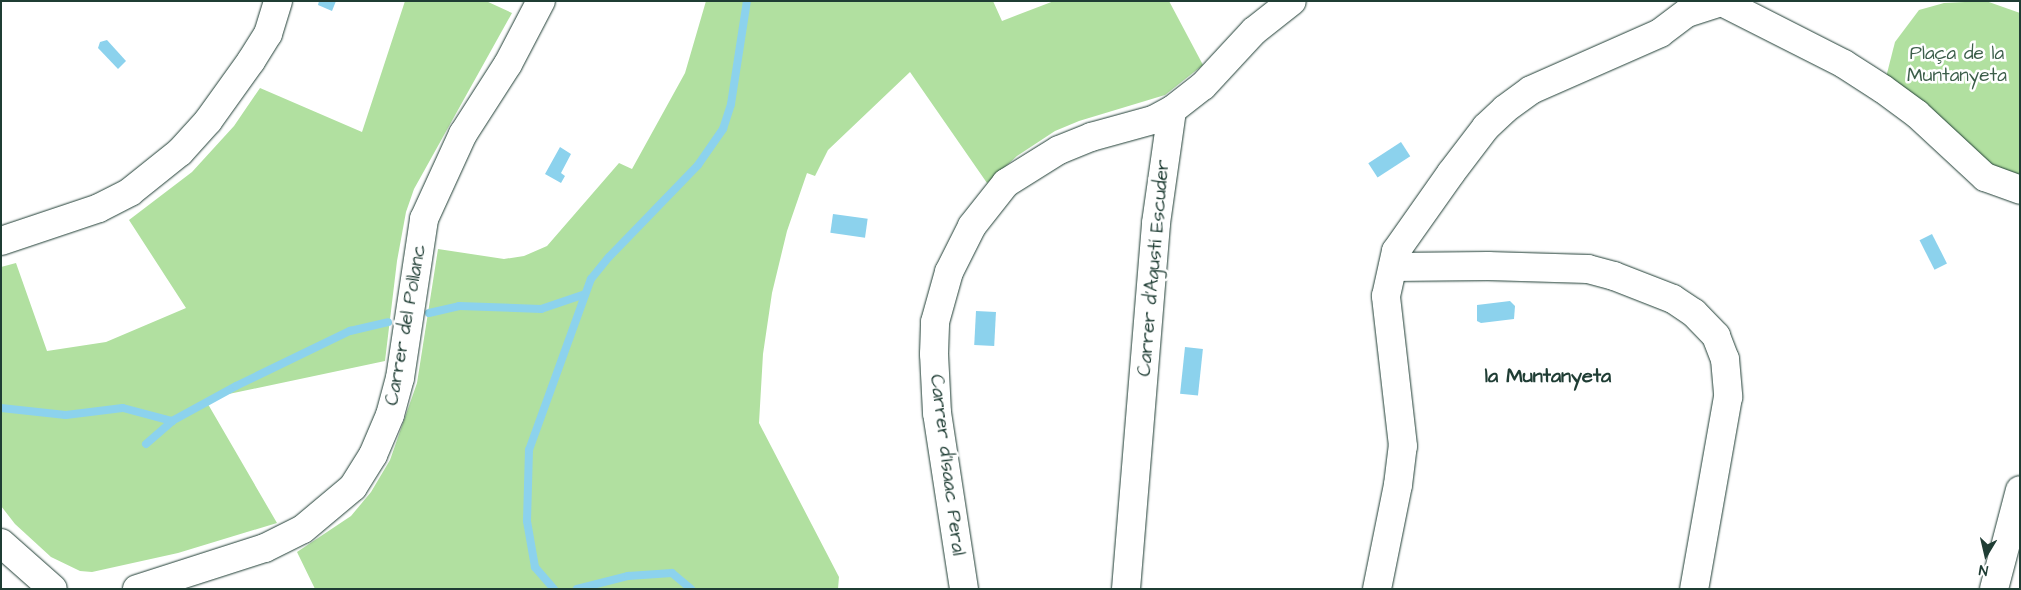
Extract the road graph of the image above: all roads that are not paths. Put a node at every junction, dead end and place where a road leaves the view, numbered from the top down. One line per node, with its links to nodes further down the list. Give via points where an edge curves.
1 (278, 1): 7 (street, via 268,34 252,61 208,121 180,152 130,192 99,208)
2 (541, 1): 12 (street, Carrer del Pollanc, via 508,64 463,134 424,219 400,378 373,455 353,487 303,530 264,548)
3 (1292, 1): 5 (street, via 1254,31 1203,86)
4 (1723, 2): 6 (street, via 1844,64 1917,114 1980,173); 8 (street, via 1687,13 1660,33 1531,90 1505,109 1486,127 1417,220 1396,251)
5 (1172, 110): 13 (street, Carrer d'Isaac Peral, via 1153,120 1058,150 1020,174 987,204 949,272 935,322 934,354 937,413); 14 (street, Carrer d'Agustí Escuder, via 1156,222)
6 (2020, 190)
7 (1, 241)
8 (1393, 268): 15 (street, via 1386,296 1403,446); 16 (street, via 1588,269 1673,300 1694,313 1716,336 1725,359 1728,397)
9 (2020, 490): 17 (street)
10 (1, 543): 11 (street)
11 (53, 589)
12 (137, 589)
13 (964, 589)
14 (1126, 589)
15 (1377, 589)
16 (1694, 589)
17 (1994, 589)

